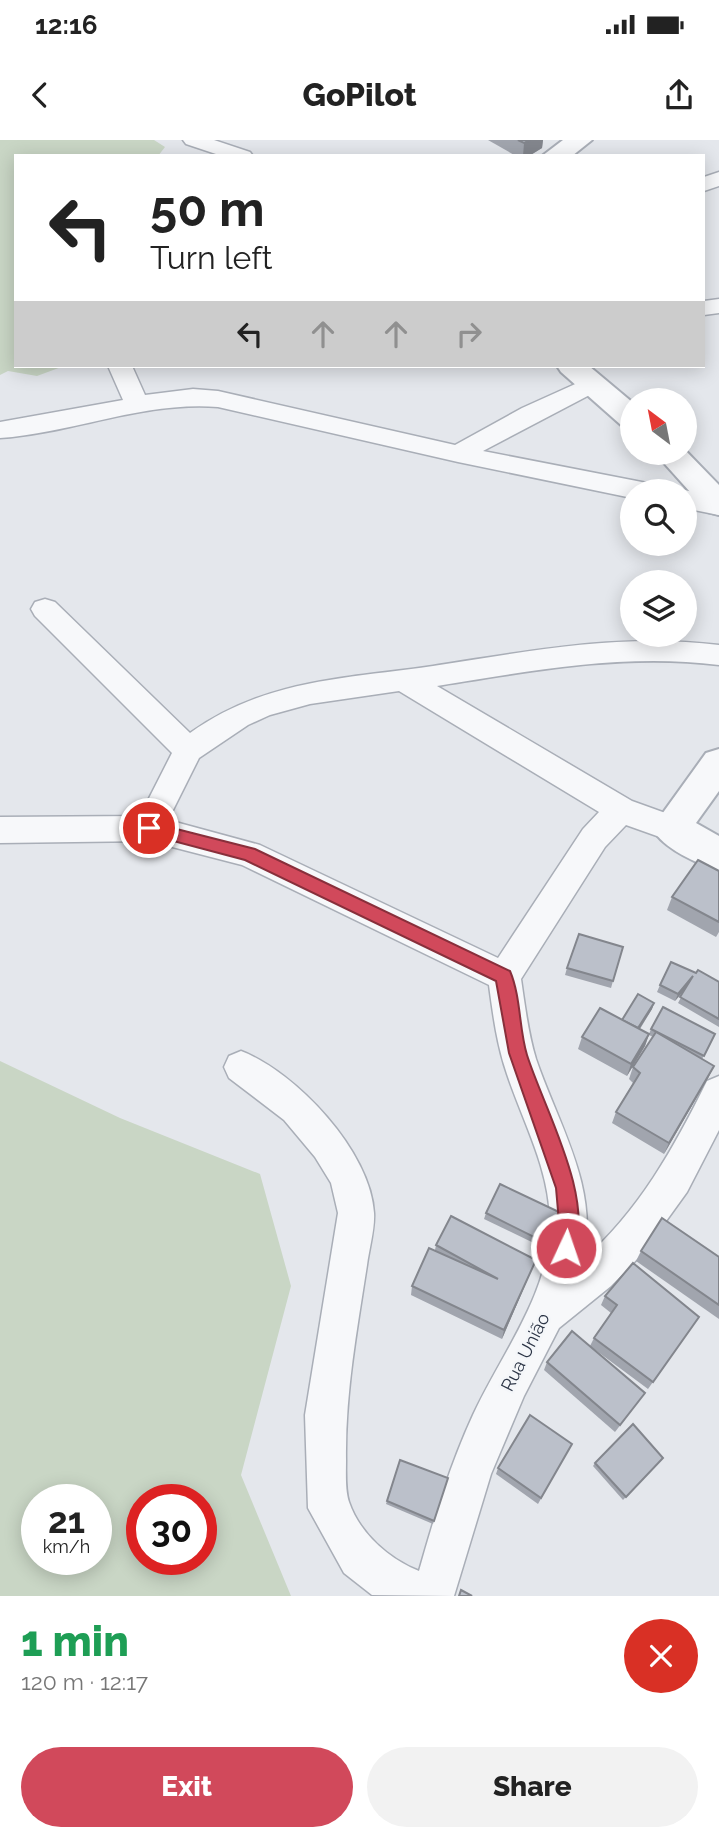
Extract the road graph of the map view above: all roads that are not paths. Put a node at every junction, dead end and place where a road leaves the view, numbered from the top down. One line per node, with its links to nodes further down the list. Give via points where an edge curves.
1 (193, 140): 3 (street)
2 (580, 140): 4 (street)
3 (237, 154)
4 (557, 154)
5 (121, 368): 7 (street)
6 (582, 375): 8 (street); 10 (street, via 531,414)
7 (137, 405): 9 (street); 10 (street, via 193,397 218,399)
8 (620, 408)
9 (0, 430)
10 (458, 454): 12 (street)
11 (682, 466): 14 (street)
12 (620, 487)
13 (697, 501): 14 (street)
14 (719, 505)
15 (45, 609): 18 (street)
16 (719, 654): 17 (street, via 608,650)
17 (402, 680): 18 (street, via 346,685 269,703 226,721); 20 (street)
18 (188, 750): 21 (street)
19 (719, 763): 22 (street)
20 (621, 810): 22 (street); 25 (street, via 594,838)
21 (149, 828): 23 (street); 25 (street, via 249,854)
22 (671, 828): 24 (street)
23 (0, 830)
24 (719, 855)
25 (504, 977): 28 (street, Rua União, via 517,1053 566,1188 566,1248)
26 (241, 1067): 29 (street, via 296,1108 328,1145 348,1177 356,1213 325,1415 329,1508 359,1558 387,1580)
27 (719, 1092): 28 (street, via 672,1182 635,1235)
28 (545, 1317): 29 (street, Rua União, via 485,1433)
29 (431, 1596)

